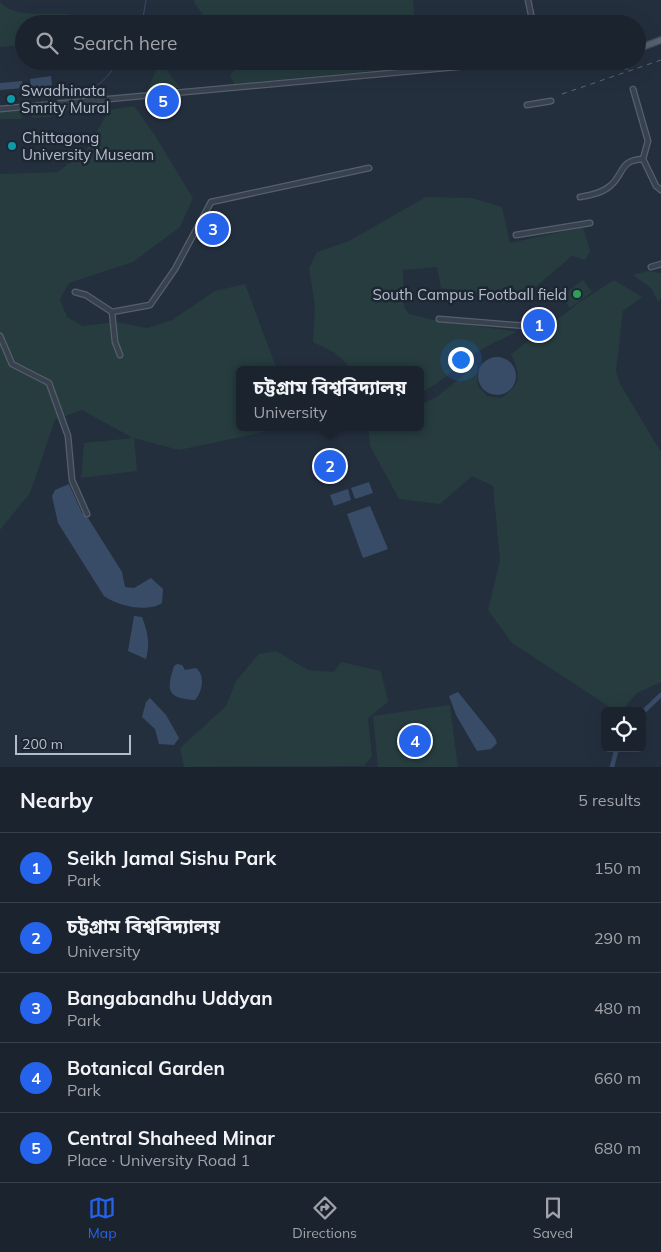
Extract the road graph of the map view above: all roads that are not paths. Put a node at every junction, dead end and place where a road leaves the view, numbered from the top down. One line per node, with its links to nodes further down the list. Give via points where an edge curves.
1 (528, 0): 2 (street)
2 (531, 15)
3 (661, 40): 4 (main road)
4 (646, 46)
5 (426, 70): 9 (street)
6 (633, 89): 10 (street, via 648,141)
7 (551, 101): 8 (street)
8 (527, 105)
9 (0, 109)
10 (643, 159): 12 (street); 13 (street, via 622,167 609,187)
11 (370, 168): 19 (street, via 211,202 175,268 150,305)
12 (661, 190)
13 (580, 197)
14 (590, 223): 15 (street)
15 (516, 235)
16 (661, 264): 17 (street)
17 (651, 267)
18 (75, 292): 19 (street, via 86,295)
19 (112, 312): 23 (street, via 115,342)
20 (439, 319): 21 (street)
21 (526, 326)
22 (0, 336): 24 (street, via 12,364 49,383 68,436 72,480)
23 (120, 355)
24 (86, 514)

